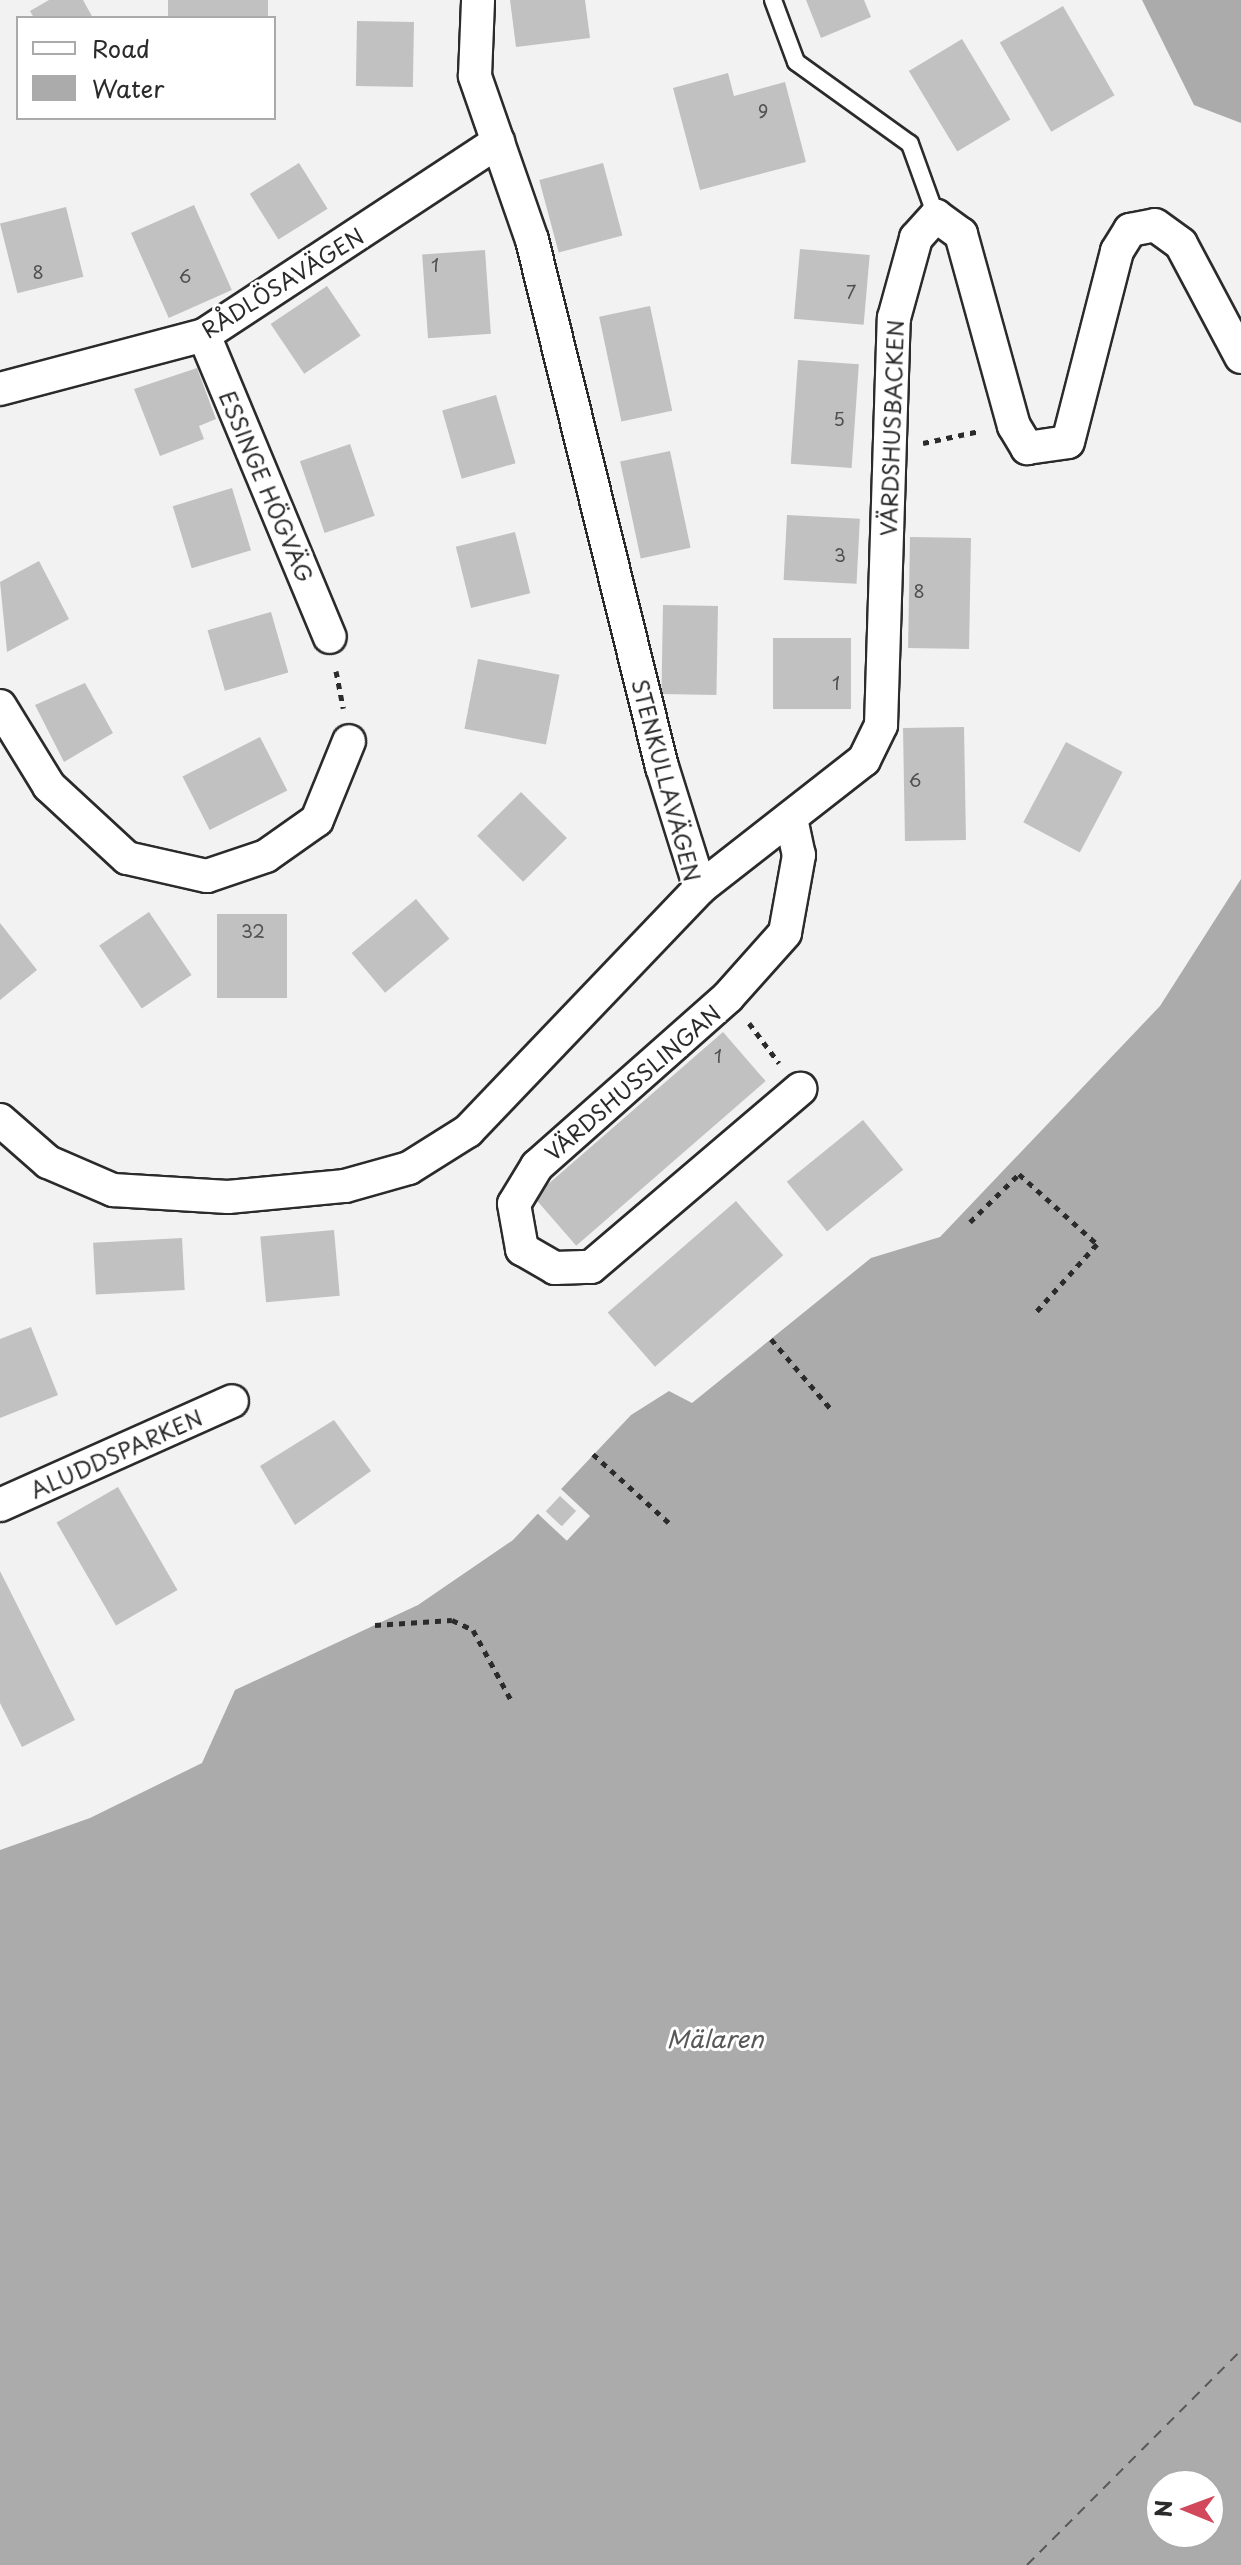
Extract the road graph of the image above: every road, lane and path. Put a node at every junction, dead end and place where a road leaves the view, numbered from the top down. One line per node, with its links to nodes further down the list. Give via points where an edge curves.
1 (478, 0): 3 (street, STENKULLAVÄGEN, via 475,76)
2 (773, 0): 4 (lane, via 796,62 910,144)
3 (498, 142): 5 (street, RÅDLÖSAVÄGEN); 14 (street, STENKULLAVÄGEN, via 532,240 662,767)
4 (936, 216): 6 (street, via 961,234 1014,426 1027,448 1068,442 1117,251 1130,230 1155,225 1181,244); 13 (street, VÄRDSHUSBACKEN, via 916,238 894,318 881,725 864,760)
5 (204, 335): 7 (street, RÅDLÖSAVÄGEN); 10 (street, ESSINGE HÖGVÄG)
6 (1241, 357)
7 (0, 389)
8 (969, 433): 9 (path)
9 (928, 440)
10 (330, 637): 12 (path)
11 (0, 706): 12 (street, via 49,786 127,858 207,876 266,856 317,820)
12 (349, 741)
13 (792, 823): 14 (street, VÄRDSHUSBACKEN); 15 (street, VÄRDSHUSSLINGAN, via 799,855 785,933)
14 (700, 888): 17 (street, STENKULLAVÄGEN, via 468,1131 409,1168 345,1186 228,1197 113,1190 48,1162)
15 (728, 997): 16 (path); 16 (street, VÄRDSHUSSLINGAN, via 537,1166 514,1204 522,1249 555,1268 591,1267)
16 (800, 1089)
17 (0, 1120)
18 (970, 1222): 19 (path, via 1019,1174 1097,1244)
19 (1036, 1312)
20 (771, 1339): 22 (path)
21 (232, 1401): 24 (street, ALUDDSPARKEN)
22 (830, 1408)
23 (593, 1454): 25 (path)
24 (0, 1505)
25 (669, 1523)
26 (375, 1625): 27 (path, via 452,1620 473,1630)
27 (511, 1700)

